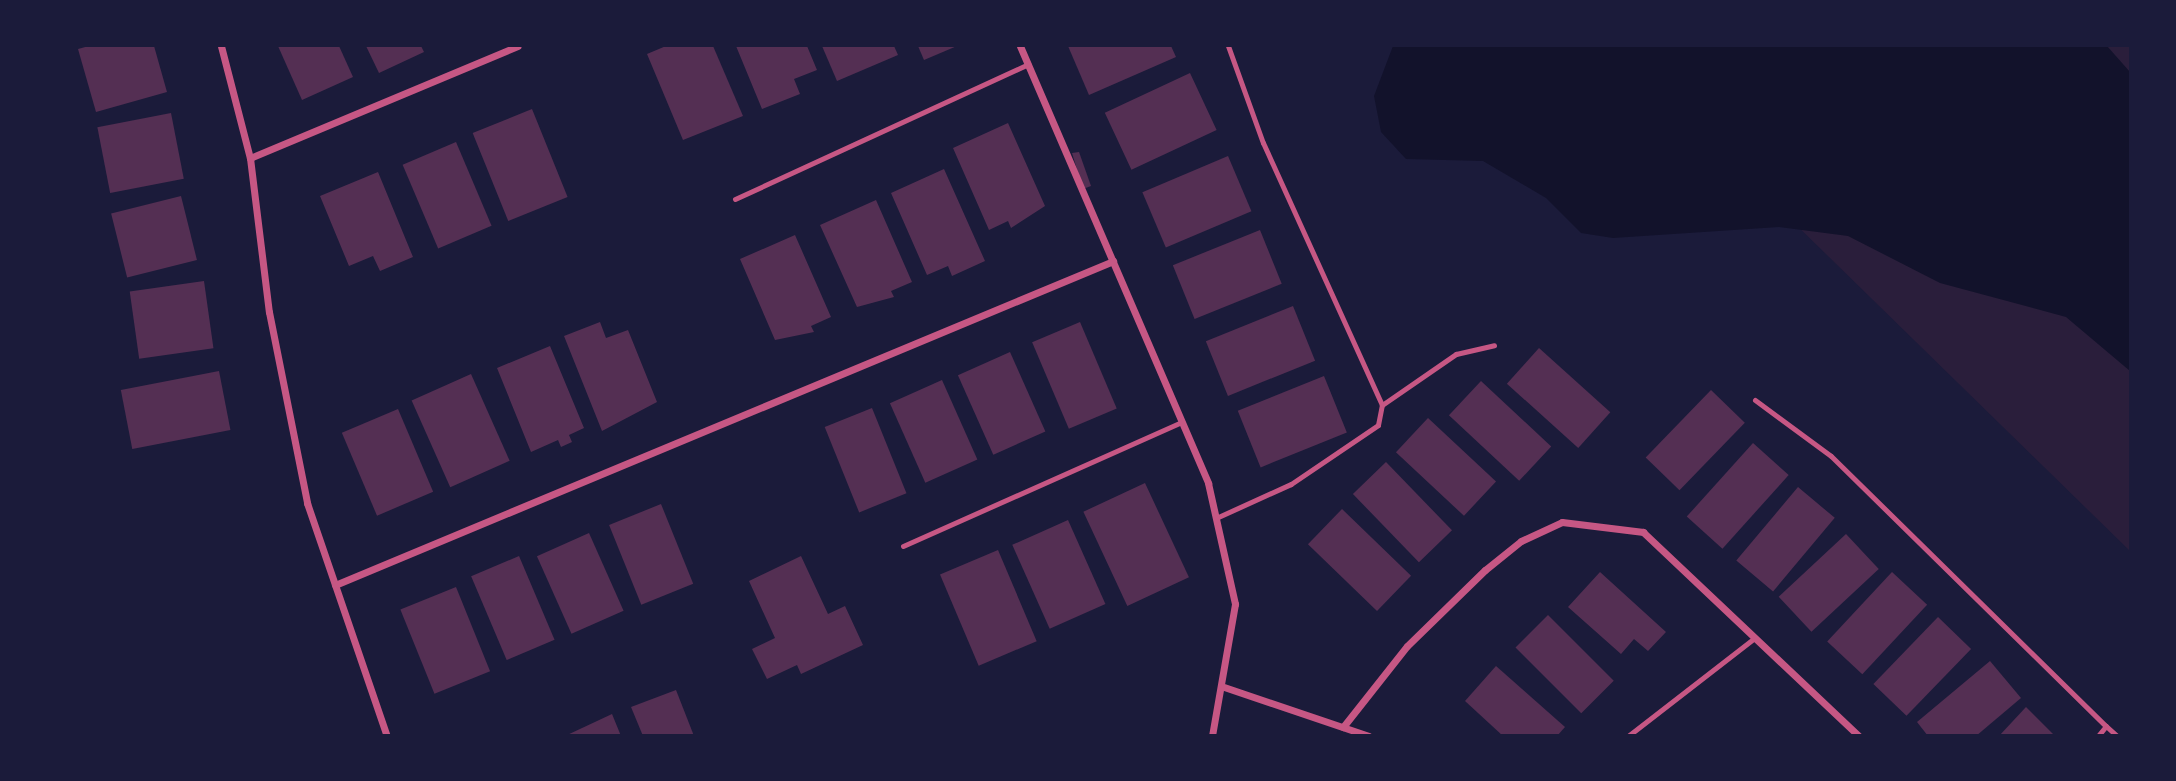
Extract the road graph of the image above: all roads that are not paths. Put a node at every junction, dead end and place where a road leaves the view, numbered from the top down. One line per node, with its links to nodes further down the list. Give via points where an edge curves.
1 (221, 46): 6 (street)
2 (518, 46): 6 (street)
3 (1020, 46): 5 (street)
4 (1228, 46): 11 (lane, via 1263,143)
5 (1028, 64): 7 (lane); 8 (street)
6 (250, 158): 15 (street, via 269,312 307,503)
7 (735, 199)
8 (1113, 261): 12 (street); 15 (street)
9 (1494, 345): 11 (lane, via 1456,354)
10 (1755, 400): 18 (lane, via 1831,456)
11 (1382, 405): 13 (lane, via 1378,425 1291,484)
12 (1182, 422): 13 (street); 14 (lane)
13 (1216, 518): 17 (street, via 1235,604)
14 (903, 547)
15 (335, 585): 20 (street)
16 (1753, 639): 19 (street, via 1643,532 1562,522 1521,541 1485,570 1407,646); 23 (lane); 24 (street)
17 (1224, 687): 19 (street); 21 (street)
18 (2106, 726): 25 (lane); 26 (lane)
19 (1343, 731): 22 (street)
20 (387, 736)
21 (1212, 736)
22 (1369, 736)
23 (1628, 736)
24 (1859, 736)
25 (2098, 736)
26 (2117, 736)

